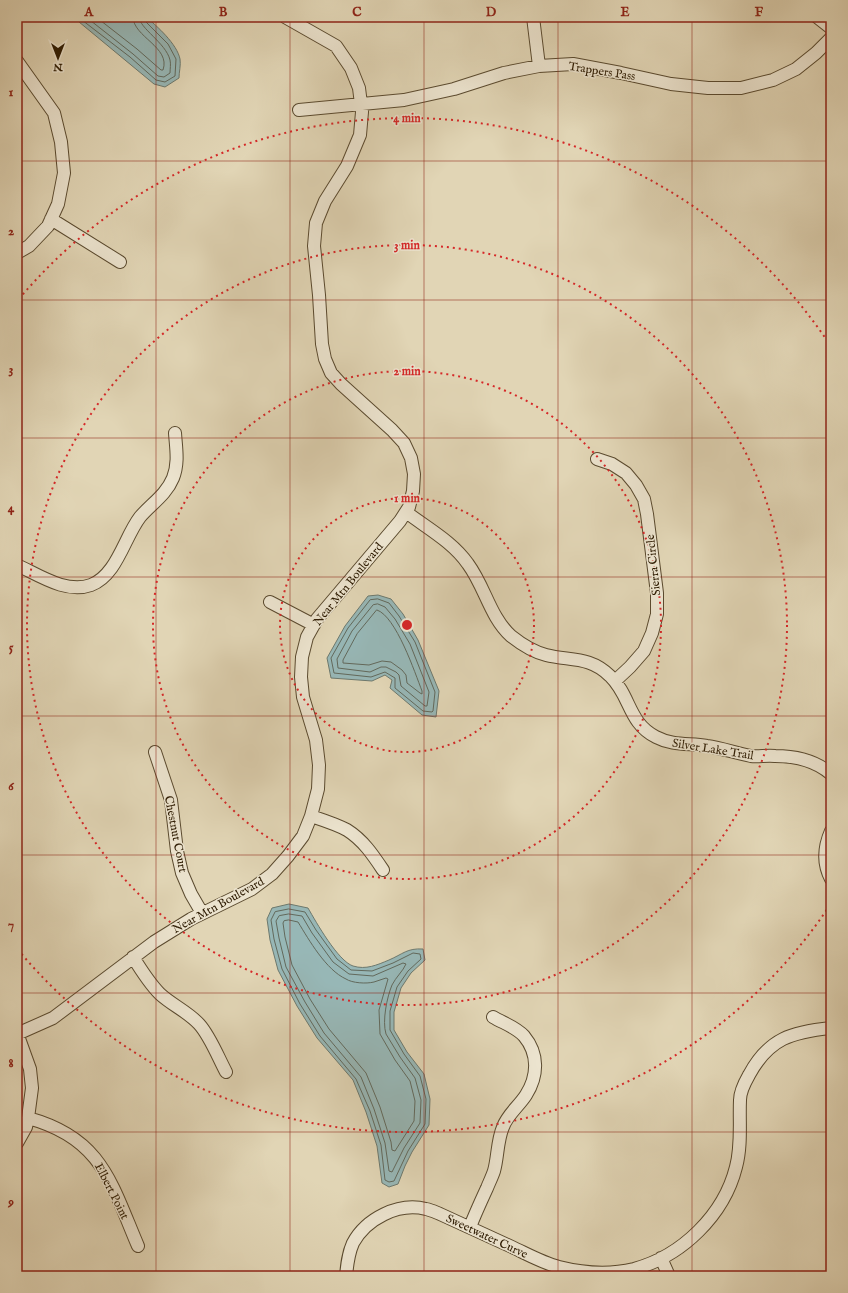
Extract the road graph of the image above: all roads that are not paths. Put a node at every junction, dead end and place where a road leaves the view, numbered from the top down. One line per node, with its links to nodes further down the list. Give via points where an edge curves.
1 (285, 17): 8 (street, Near Mtn Boulevard, via 336,46 351,68 360,88)
2 (533, 17): 7 (street)
3 (817, 17): 4 (street)
4 (831, 28)
5 (831, 38): 7 (street, Trappers Pass, via 796,69 773,80 741,88 671,84 573,64)
6 (17, 61): 10 (street, via 54,113 61,142 64,174 58,204)
7 (539, 66): 8 (street, Trappers Pass, via 404,100)
8 (362, 104): 9 (street, Trappers Pass); 15 (street, Near Mtn Boulevard, via 360,135 347,166 325,201 316,223 314,246 322,344 324,359 331,373 404,443 411,458 414,474 413,491)
9 (299, 110)
10 (51, 219): 11 (street, via 48,226 29,246); 12 (street)
11 (17, 253)
12 (120, 262)
13 (175, 433): 16 (street, via 177,466 173,479 166,491 140,517 113,568 103,578 92,585 66,587)
14 (597, 459): 19 (street, Sierra Circle, via 612,464 626,473 644,499 657,593 657,614 644,651)
15 (406, 512): 18 (street, Near Mtn Boulevard); 19 (street, Silver Lake Trail, via 452,546 468,563 498,622 512,636 527,647 545,655 581,659 596,665)
16 (17, 565)
17 (270, 602): 18 (street)
18 (314, 625): 22 (street, Near Mtn Boulevard, via 307,637 302,657 301,677 303,697 316,740 319,765 318,789)
19 (615, 681): 21 (street, Silver Lake Trail, via 633,716 643,728 656,737 670,743 706,745 752,756 793,756 813,762)
20 (154, 752): 26 (street, Chestnut Court, via 171,800 182,873)
21 (831, 774)
22 (311, 816): 24 (street, via 348,831 360,840); 26 (street, Near Mtn Boulevard, via 303,836 272,874 252,889)
23 (831, 831): 25 (street, via 825,852)
24 (383, 870)
25 (831, 879)
26 (202, 913): 27 (street, Near Mtn Boulevard)
27 (133, 957): 30 (street, Near Mtn Boulevard, via 53,1018); 31 (street, via 160,994 200,1024)
28 (493, 1018): 34 (street, via 513,1028 531,1046 536,1072 532,1085 503,1125 498,1140 494,1173)
29 (831, 1028): 36 (street, Sweetwater Curve, via 797,1033 781,1040 766,1050 754,1064 740,1098 740,1142 736,1167 728,1190 715,1212 698,1232 679,1248)
30 (17, 1033): 32 (street, via 30,1069 32,1088)
31 (226, 1072)
32 (28, 1118): 33 (street); 35 (street, Elbert Point, via 63,1131 93,1155 108,1176)
33 (17, 1143)
34 (470, 1227): 36 (street, Sweetwater Curve, via 558,1267 582,1272 607,1273 633,1269); 37 (street, Sweetwater Curve, via 425,1208 391,1211 376,1218 363,1229 353,1243)
35 (138, 1246)
36 (661, 1258): 38 (street)
37 (346, 1276)
38 (669, 1276)

